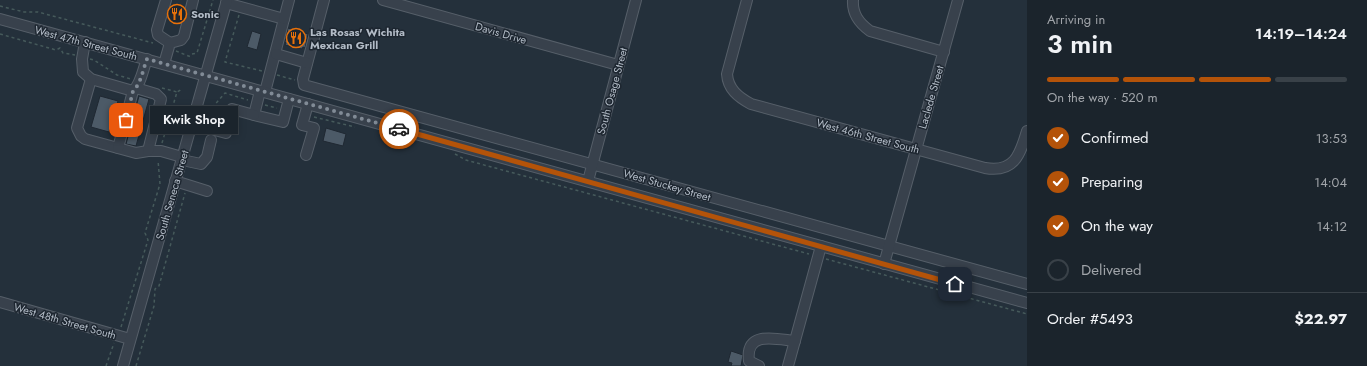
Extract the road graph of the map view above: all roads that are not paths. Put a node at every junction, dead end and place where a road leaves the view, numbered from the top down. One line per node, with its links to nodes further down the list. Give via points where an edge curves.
1 (166, 0): 14 (street, via 157,30 158,35)
2 (193, 0): 14 (street, via 184,36)
3 (289, 0): 12 (street)
4 (324, 0): 18 (street)
5 (383, 0): 20 (street, Davis Drive)
6 (636, 0): 20 (street, South Osage Street)
7 (747, 0): 32 (street, West 46th Street South, via 728,67 728,81 742,100)
8 (853, 0): 15 (street, via 856,17 870,31)
9 (958, 0): 15 (street, Laclede Street)
10 (227, 2): 12 (street); 21 (street, South Seneca Street)
11 (0, 19): 13 (street, West 47th Street South)
12 (284, 19): 16 (street)
13 (85, 42): 17 (street, West 47th Street South); 22 (street, via 83,72)
14 (169, 45): 19 (street)
15 (944, 52): 32 (street, Laclede Street)
16 (276, 54): 18 (street); 24 (street)
17 (147, 59): 19 (street, West 47th Street South); 23 (street)
18 (307, 63): 36 (street, West Stuckey Street, via 304,85)
19 (164, 64): 21 (street, West 47th Street South)
20 (618, 66): 36 (street, South Osage Street)
21 (206, 76): 24 (street, West 47th Street South); 28 (street, South Seneca Street)
22 (91, 79): 23 (street); 31 (street, via 77,128 85,139)
23 (135, 90): 31 (street); 33 (street, via 156,94 161,99)
24 (263, 91): 25 (street, West 47th Street South); 27 (street)
25 (289, 99): 26 (street, West 47th Street South); 27 (street, via 283,122)
26 (308, 104): 34 (street, via 302,125 314,128); 38 (street, West 47th Street South)
27 (254, 115): 28 (street, via 232,109 226,133)
28 (192, 124): 35 (street, South Seneca Street)
29 (1027, 131): 32 (street, West 46th Street South, via 1020,153 1011,164 995,170)
30 (211, 140): 35 (street, via 207,157 201,164)
31 (118, 148): 33 (street, via 136,153)
32 (916, 150): 41 (street, Laclede Street)
33 (148, 151): 35 (street, via 160,151)
34 (306, 156)
35 (182, 158): 37 (street, South Seneca Street)
36 (593, 164): 38 (street, South Osage Street); 41 (street, West Stuckey Street)
37 (176, 181): 39 (street); 46 (street, South Seneca Street)
38 (588, 181): 40 (street, West 47th Street South)
39 (207, 191)
40 (821, 246): 42 (street, West 47th Street South); 47 (street)
41 (889, 246): 42 (street, Laclede Street); 43 (street, West Stuckey Street)
42 (884, 264): 45 (street, West 47th Street South)
43 (1027, 284)
44 (0, 302): 46 (street, West 48th Street South)
45 (1027, 303)
46 (130, 340): 48 (street, South Seneca Street)
47 (795, 341): 49 (street, via 767,338 751,344 749,361); 50 (street)
48 (123, 366)
49 (759, 366)
50 (788, 366)

